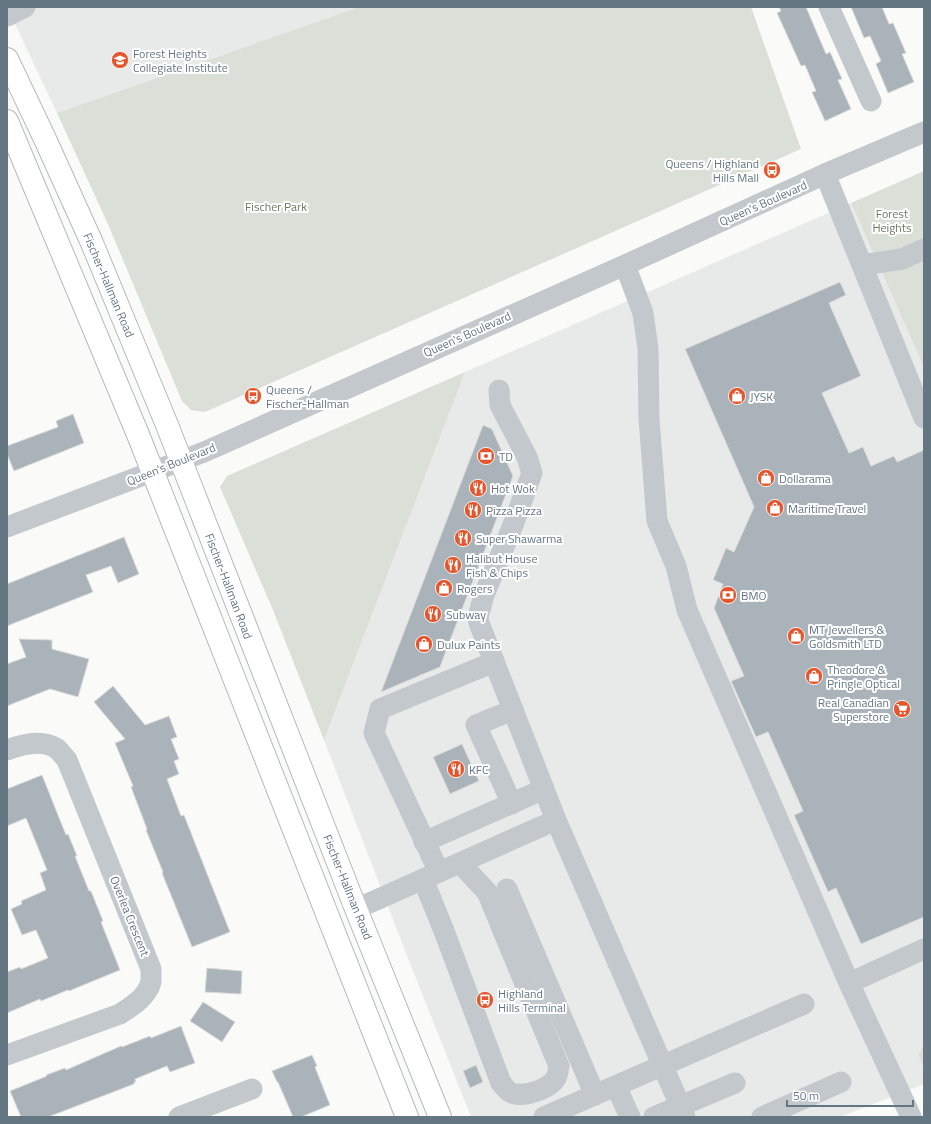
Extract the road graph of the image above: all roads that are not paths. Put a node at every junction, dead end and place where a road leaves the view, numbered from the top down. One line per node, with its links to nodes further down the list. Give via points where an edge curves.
1 (25, 7): 3 (street)
2 (829, 7): 5 (street)
3 (7, 16)
4 (7, 59): 15 (main road, Fischer-Hallman Road, via 89,236)
5 (872, 101)
6 (7, 121): 16 (main road)
7 (924, 132): 8 (street, Queen's Boulevard)
8 (825, 174): 10 (street); 11 (street, Queen's Boulevard)
9 (924, 248): 10 (street, via 902,259)
10 (862, 264): 13 (street)
11 (625, 265): 15 (street, Queen's Boulevard); 30 (street, via 643,313 648,349 649,419 657,521 676,566 687,610)
12 (499, 390): 18 (street, via 500,405 527,457 532,473 484,595 478,617)
13 (919, 393): 14 (street)
14 (924, 418)
15 (181, 461): 16 (street, Queen's Boulevard); 28 (main road, Fischer-Hallman Road)
16 (152, 473): 17 (street, Queen's Boulevard); 41 (main road)
17 (7, 528)
18 (494, 662): 19 (street); 24 (street, via 380,709 374,733)
19 (513, 710): 21 (street); 22 (street, via 476,725)
20 (7, 750): 32 (street, Overlea Crescent, via 19,745 46,744 57,749 67,760 151,969 150,983 145,994 120,1014)
21 (544, 790): 22 (street); 23 (street)
22 (512, 804): 24 (street)
23 (556, 820): 25 (street); 33 (street)
24 (424, 842): 26 (street)
25 (460, 863): 26 (street); 26 (street, via 487,892 559,1066 557,1078 549,1086 538,1091 524,1095 511,1093 501,1083 444,931)
26 (431, 876): 28 (street)
27 (507, 889): 38 (street)
28 (356, 909): 42 (main road, Fischer-Hallman Road)
29 (924, 949): 30 (street)
30 (849, 982): 47 (street)
31 (804, 1004): 33 (street)
32 (7, 1055)
33 (663, 1065): 36 (street); 39 (street)
34 (841, 1082): 46 (street)
35 (735, 1083): 39 (street)
36 (616, 1086): 38 (street); 44 (street)
37 (252, 1089): 40 (street)
38 (595, 1095): 43 (street)
39 (683, 1111): 45 (street)
40 (179, 1117)
41 (407, 1117)
42 (440, 1117)
43 (544, 1117)
44 (630, 1117)
45 (654, 1117)
46 (762, 1117)
47 (911, 1117)

